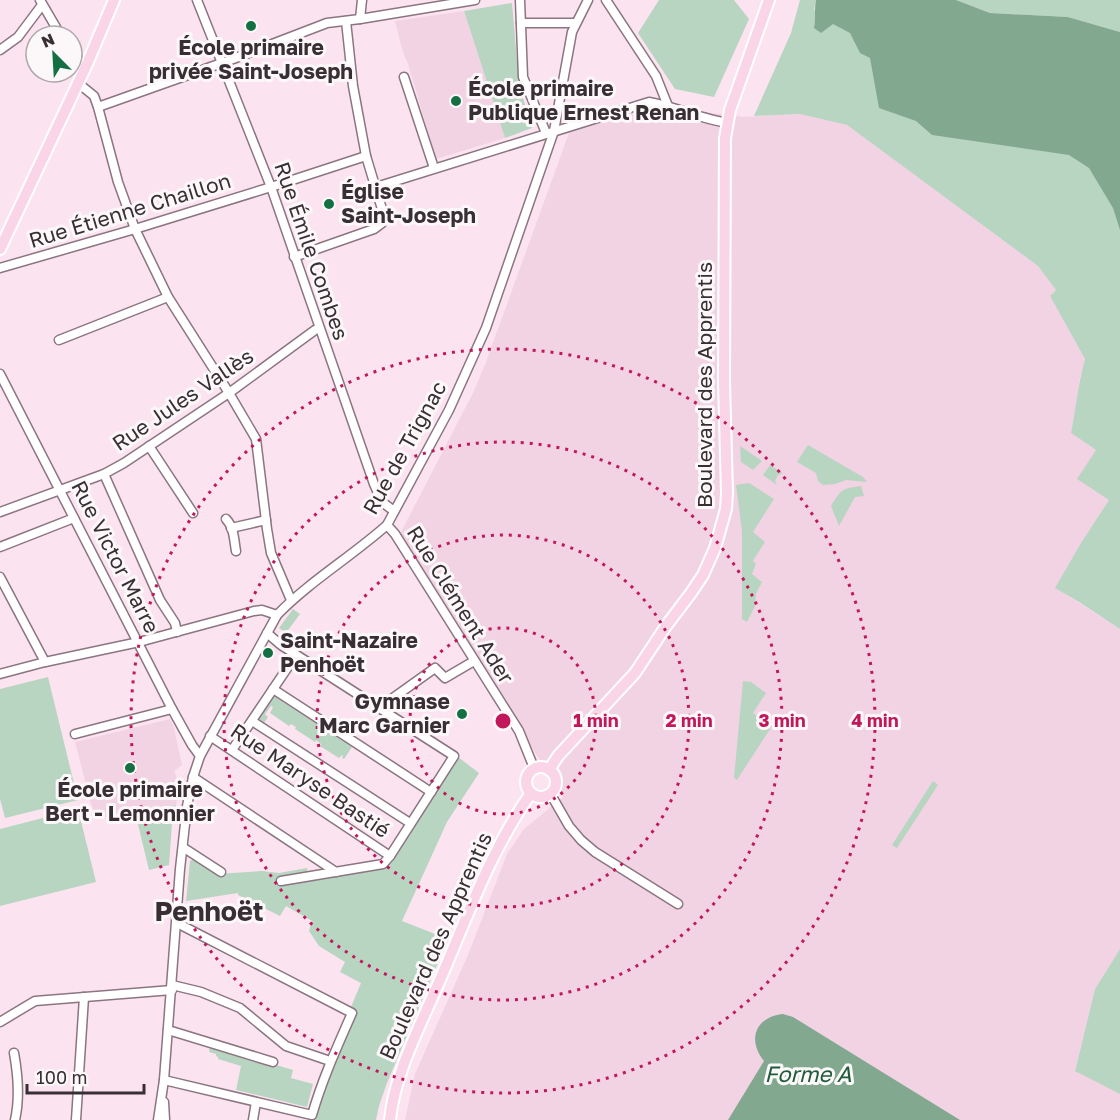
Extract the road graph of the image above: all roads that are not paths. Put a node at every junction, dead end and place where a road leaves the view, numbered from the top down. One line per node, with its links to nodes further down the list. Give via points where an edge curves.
1 (114, 0): 19 (main road)
2 (197, 0): 18 (street, Rue Émile Combes)
3 (362, 0): 11 (street)
4 (475, 0): 10 (street)
5 (520, 0): 13 (street)
6 (588, 0): 14 (street, Rue de Trignac)
7 (606, 0): 24 (street, via 656,76)
8 (769, 0): 26 (main road, Boulevard des Apprentis)
9 (41, 3): 15 (street); 16 (street, via 18,37)
10 (441, 3): 11 (street)
11 (360, 19): 12 (street)
12 (346, 21): 18 (street, via 327,23); 28 (street)
13 (521, 23): 14 (street); 27 (street, via 523,77)
14 (575, 23): 27 (street, Rue de Trignac)
15 (54, 24)
16 (0, 50)
17 (84, 62): 19 (street)
18 (222, 63): 25 (street); 30 (street, Rue Émile Combes)
19 (87, 64): 20 (main road)
20 (84, 70)
21 (404, 76): 29 (street)
22 (77, 84): 33 (main road)
23 (80, 84): 25 (street, via 94,96)
24 (668, 106): 26 (street); 27 (street, via 649,102)
25 (98, 107): 32 (street)
26 (728, 123): 73 (main road, Boulevard des Apprentis, via 724,382 727,493 721,531 703,575 634,674)
27 (550, 132): 29 (street); 44 (street, Rue de Trignac, via 486,328 449,410)
28 (366, 156): 30 (street, Rue Étienne Chaillon); 31 (street)
29 (434, 168): 31 (street)
30 (270, 187): 32 (street, Rue Étienne Chaillon); 34 (street, Rue Émile Combes)
31 (376, 187): 34 (street, via 384,216 382,223)
32 (135, 229): 35 (street, Rue Étienne Chaillon); 36 (street)
33 (0, 249)
34 (294, 257): 37 (street, Rue Émile Combes)
35 (0, 268)
36 (168, 297): 38 (street); 40 (street)
37 (319, 328): 40 (street, Rue Jules Vallès); 44 (street, Rue Émile Combes, via 380,498)
38 (59, 340)
39 (0, 374): 43 (street, Rue Victor Marre)
40 (229, 393): 41 (street, Rue Jules Vallès); 49 (street, via 256,439)
41 (149, 446): 42 (street, Rue Jules Vallès); 46 (street)
42 (104, 474): 43 (street, Rue Jules Vallès); 57 (street)
43 (59, 489): 45 (street, Rue Jules Vallès); 47 (street, Rue Victor Marre)
44 (394, 511): 50 (street, Rue de Trignac)
45 (0, 512)
46 (193, 513)
47 (74, 518): 52 (street); 59 (street, Rue Victor Marre)
48 (226, 519): 51 (street)
49 (266, 520): 51 (street); 55 (street, via 271,553)
50 (387, 525): 55 (street, Rue de Trignac); 61 (street, Rue Clément Ader)
51 (231, 528): 53 (street)
52 (0, 547)
53 (236, 551)
54 (0, 577): 62 (street)
55 (291, 600): 56 (street, Rue de Trignac)
56 (277, 615): 57 (street, via 254,611); 58 (street, Rue de Trignac)
57 (177, 632): 59 (street)
58 (267, 633): 60 (street); 69 (street, Rue de Trignac)
59 (139, 642): 62 (street); 66 (street, Rue Victor Marre)
60 (296, 655): 64 (street); 65 (street)
61 (474, 661): 65 (street, via 445,678 435,668); 72 (street, Rue Clément Ader, via 519,731)
62 (45, 662): 63 (street)
63 (0, 674)
64 (273, 690): 67 (street); 75 (street)
65 (379, 708): 75 (street, via 454,756)
66 (172, 709): 68 (street); 71 (street, Rue Victor Marre)
67 (252, 721): 70 (street); 78 (street)
68 (75, 734)
69 (210, 736): 70 (street, Rue Maryse Bastié); 71 (street, Rue de Trignac)
70 (232, 750): 80 (street, Rue Maryse Bastié)
71 (200, 756): 74 (street, Rue de Trignac)
72 (534, 768): 73 (main road); 76 (main road, via 526,780)
73 (549, 770): 77 (main road, via 556,781)
74 (193, 777): 79 (street, Rue de Trignac); 82 (street)
75 (430, 792): 78 (street)
76 (531, 793): 77 (main road, via 541,797); 100 (main road, Boulevard des Apprentis, via 502,839 477,892 401,1072)
77 (550, 794): 84 (street, via 581,840)
78 (410, 823): 80 (street)
79 (184, 848): 81 (street); 85 (street, Rue de Trignac)
80 (390, 856): 82 (street, via 383,864)
81 (221, 872)
82 (336, 872): 83 (street)
83 (281, 881)
84 (678, 904)
85 (177, 923): 86 (street, Rue de Trignac); 91 (street, via 352,1013)
86 (172, 987): 87 (street); 89 (street, Rue de Trignac); 91 (street, via 201,992 240,1008 286,1046)
87 (84, 997): 88 (street, via 35,1001); 96 (street)
88 (0, 1022)
89 (168, 1030): 92 (street); 93 (street, Rue de Trignac)
90 (14, 1053): 95 (street, via 18,1084)
91 (330, 1061): 94 (street, via 312,1115)
92 (273, 1062)
93 (164, 1080): 94 (street); 97 (street, Rue de Trignac); 98 (street, Rue de Trignac)
94 (256, 1102): 99 (street)
95 (15, 1120)
96 (76, 1120)
97 (158, 1120)
98 (165, 1120)
99 (253, 1120)
100 (390, 1120)

